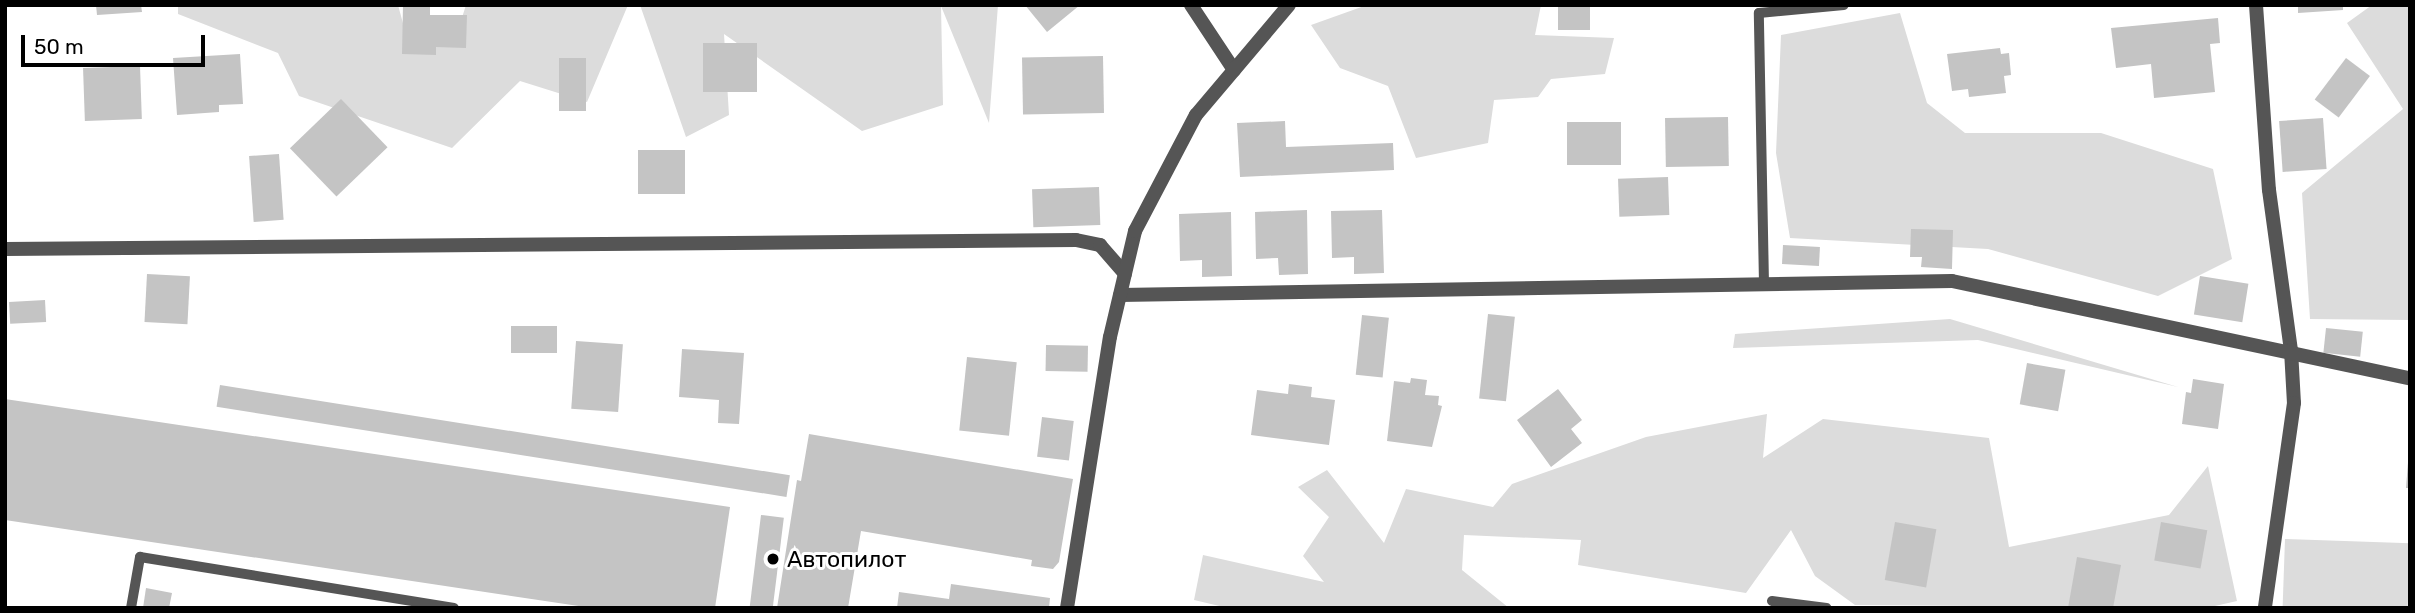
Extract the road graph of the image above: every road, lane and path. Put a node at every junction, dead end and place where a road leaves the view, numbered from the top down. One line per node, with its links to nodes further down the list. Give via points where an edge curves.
1 (1191, 5): 5 (street)
2 (1289, 5): 5 (street)
3 (1844, 5): 8 (lane, via 1759,13)
4 (2256, 5): 10 (street, via 2269,190)
5 (1234, 70): 7 (street, via 1196,115 1135,231)
6 (5, 249): 7 (street, via 1076,240 1100,244)
7 (1125, 274): 9 (street)
8 (1764, 284): 9 (street); 10 (street, via 1952,281)
9 (1120, 295): 15 (street)
10 (2291, 350): 11 (street); 17 (street, via 2294,403)
11 (2410, 378)
12 (1772, 601): 16 (lane)
13 (131, 608): 14 (lane, via 140,557)
14 (454, 608)
15 (1067, 608)
16 (1827, 608)
17 (2264, 608)

